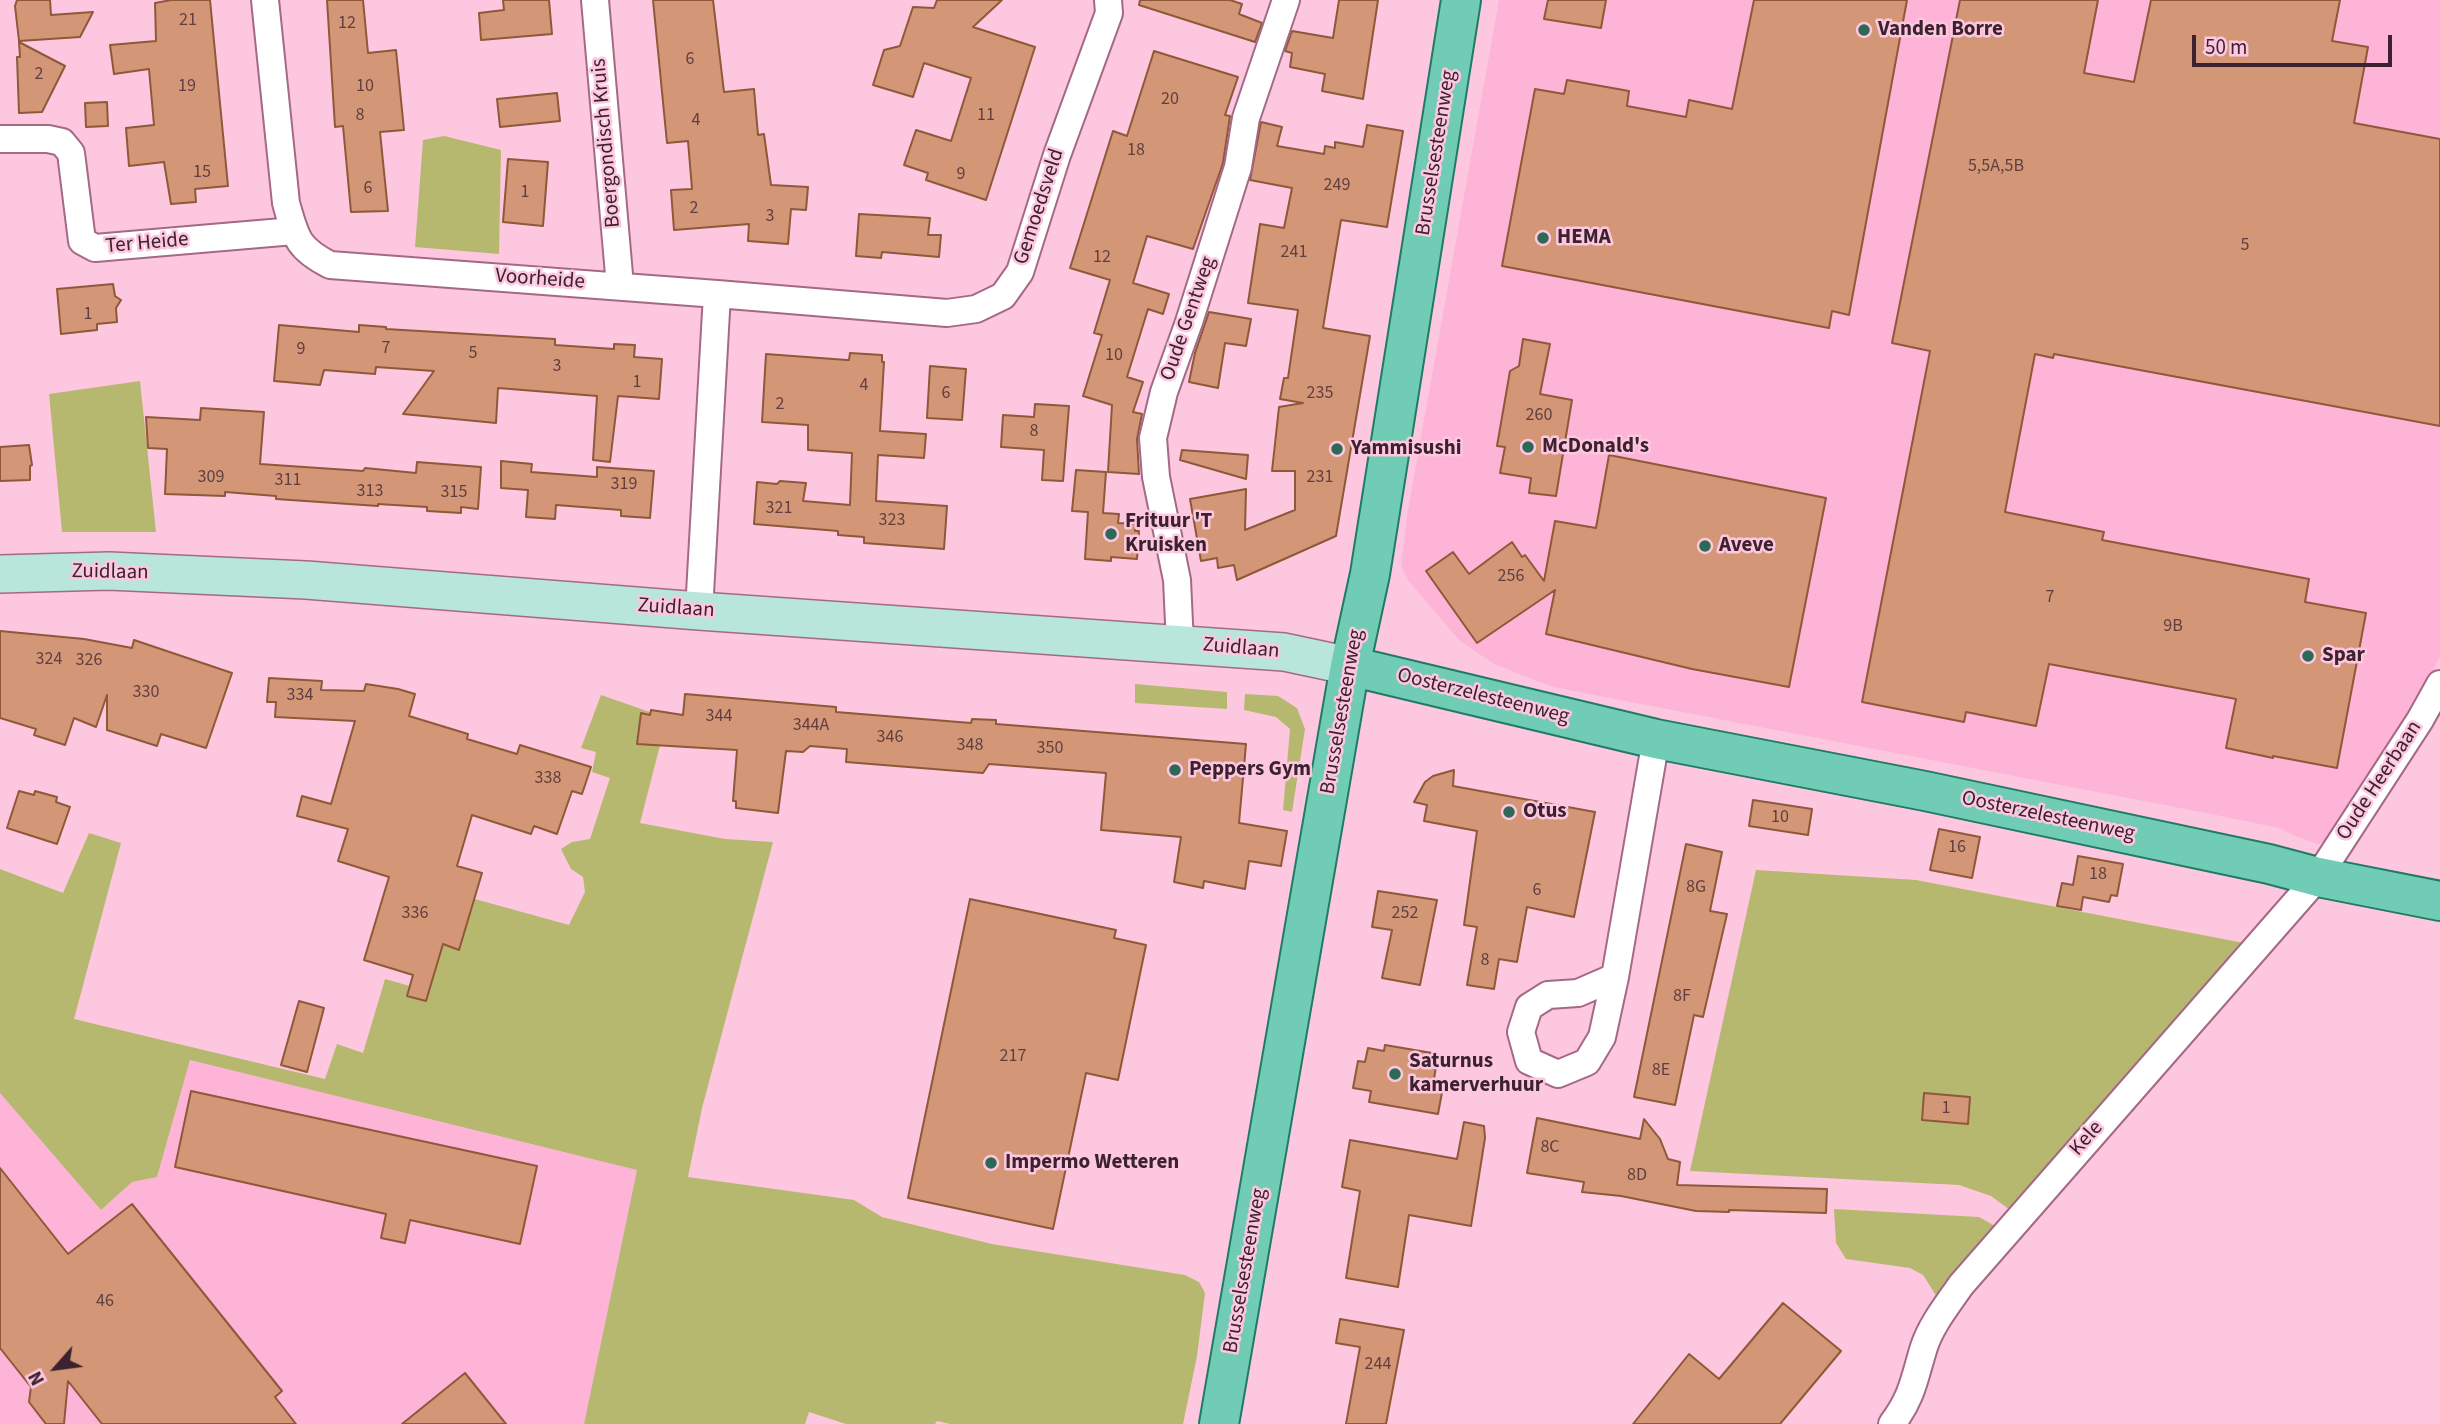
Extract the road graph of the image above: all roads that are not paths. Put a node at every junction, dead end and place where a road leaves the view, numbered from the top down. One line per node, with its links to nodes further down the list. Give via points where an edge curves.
1 (265, 0): 7 (street, Voorheide, via 286,204)
2 (595, 0): 8 (street, Boergondisch Kruis)
3 (1108, 0): 9 (street, Gemoedsveld, via 1109,13 1020,272 1003,296 976,309 947,313)
4 (1286, 0): 12 (street, Oude Gentweg, via 1153,438 1156,477 1177,580)
5 (1461, 0): 13 (main road, Brusselsesteenweg, via 1370,574)
6 (0, 139): 7 (street, Ter Heide, via 62,142 71,153 82,242 95,248)
7 (294, 232): 8 (street, Voorheide, via 308,253 330,265)
8 (620, 286): 9 (street, Voorheide)
9 (717, 294): 11 (street)
10 (0, 574): 11 (main road, Zuidlaan, via 109,571 306,580)
11 (699, 611): 12 (main road, Zuidlaan)
12 (1180, 644): 13 (main road, Zuidlaan, via 1284,652)
13 (1350, 666): 15 (main road, Oosterzelesteenweg); 19 (main road, Brusselsesteenweg)
14 (2440, 684): 16 (street, Oude Heerbaan)
15 (1656, 739): 16 (main road, Oosterzelesteenweg, via 1925,791); 18 (street)
16 (2318, 877): 17 (main road, Oosterzelesteenweg); 20 (street, Kele, via 1961,1285 1924,1345 1916,1383)
17 (2440, 901)
18 (1615, 977)
19 (1219, 1424)
20 (1892, 1424)

